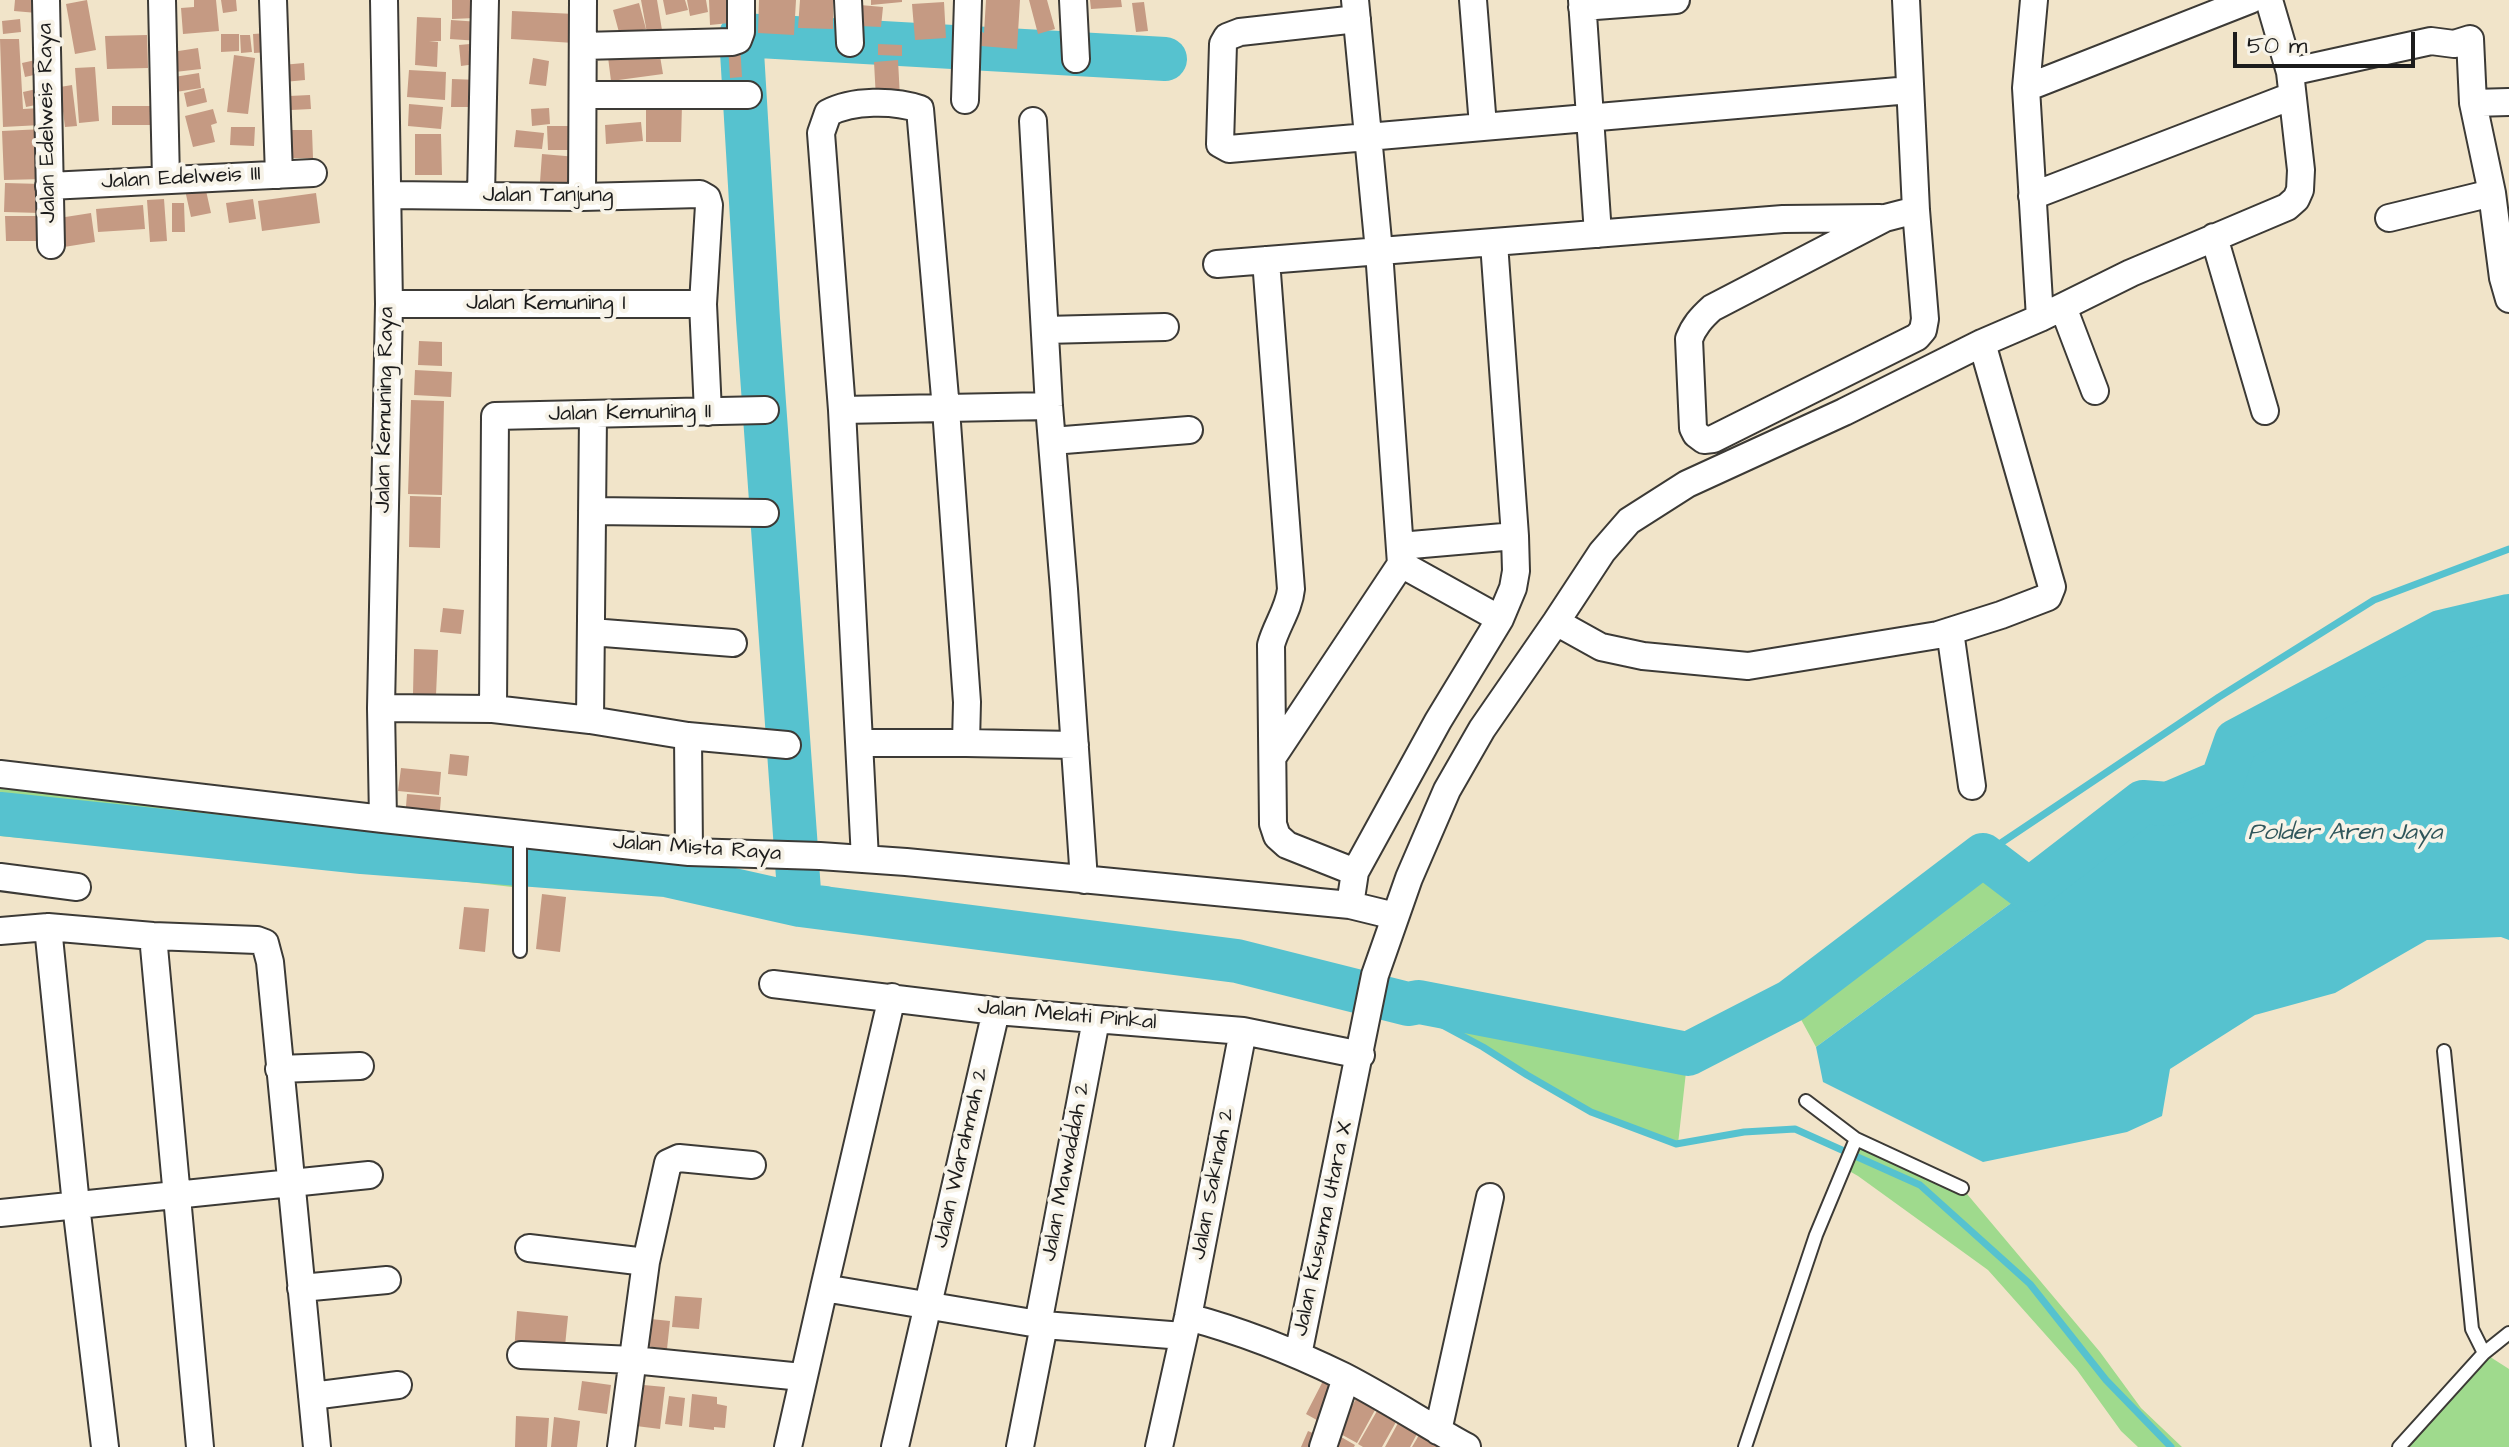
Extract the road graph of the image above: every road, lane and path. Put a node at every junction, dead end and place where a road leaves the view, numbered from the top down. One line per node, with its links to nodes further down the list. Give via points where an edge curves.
1 (46, 0): 37 (street, Jalan Edelweis Raya)
2 (162, 0): 36 (street)
3 (273, 0): 35 (street)
4 (384, 0): 39 (street, Jalan Kemuning Raya)
5 (485, 0): 40 (street)
6 (583, 0): 20 (street)
7 (741, 0): 20 (street, via 741,32 732,42)
8 (848, 0): 19 (street)
9 (968, 0): 27 (street)
10 (1073, 0): 21 (street)
11 (1473, 0): 32 (street)
12 (1676, 0): 17 (street)
13 (1906, 0): 24 (street)
14 (2034, 0): 23 (street)
15 (2250, 0): 23 (street)
16 (2269, 0): 22 (street)
17 (1582, 4): 30 (street)
18 (1356, 10): 33 (street); 33 (street, via 1227,37 1218,139 1229,149)
19 (850, 43)
20 (583, 46): 25 (street)
21 (1076, 59)
22 (2291, 84): 29 (street, via 2431,41 2454,44 2470,39); 41 (street); 47 (street, Jalan Kusuma Utara X, via 2301,170 2296,199)
23 (2026, 88): 41 (street)
24 (1910, 90): 30 (street); 43 (street)
25 (583, 95): 26 (street); 42 (street)
26 (748, 95)
27 (965, 100)
28 (2509, 102): 29 (street)
29 (2473, 103): 38 (street)
30 (1590, 117): 32 (street); 46 (street)
31 (1033, 121): 58 (street)
32 (1483, 126): 33 (street)
33 (1368, 138): 50 (street)
34 (313, 173): 35 (street, Jalan Edelweis III)
35 (279, 175): 36 (street, Jalan Edelweis III)
36 (166, 180): 37 (street, Jalan Edelweis III)
37 (49, 186): 49 (street, Jalan Edelweis Raya)
38 (2492, 193): 45 (street); 53 (street)
39 (388, 195): 40 (street, Jalan Tanjung); 54 (street, Jalan Kemuning Raya)
40 (481, 196): 42 (street, Jalan Tanjung)
41 (2032, 196): 56 (street)
42 (582, 197): 55 (street, Jalan Tanjung, via 707,198)
43 (1916, 210): 44 (street); 44 (street, via 1925,319 1917,337 1713,439 1696,434 1689,339 1702,317)
44 (1885, 218): 46 (street, via 1783,219)
45 (2389, 218)
46 (1598, 234): 48 (street)
47 (2214, 237): 56 (street, Jalan Kusuma Utara X); 65 (street)
48 (1494, 243): 50 (street); 72 (street)
49 (51, 245)
50 (1379, 251): 51 (street); 73 (street)
51 (1266, 260): 52 (street); 87 (street, via 1291,589 1271,645)
52 (1217, 264)
53 (2509, 299)
54 (389, 304): 55 (street, Jalan Kemuning I); 79 (street, Jalan Kemuning Raya)
55 (703, 304): 66 (street)
56 (2051, 312): 59 (street, Jalan Kusuma Utara X); 60 (street)
57 (1165, 327): 58 (street)
58 (1045, 330): 61 (street)
59 (1982, 343): 75 (street, Jalan Kusuma Utara X, via 1687,484 1629,521); 76 (street, via 2052,587 2038,602)
60 (2095, 391)
61 (1049, 406): 62 (street); 69 (street)
62 (946, 409): 64 (street); 64 (street, via 920,109 887,104 841,106 828,113 821,133); 84 (street)
63 (765, 410): 66 (street, Jalan Kemuning II)
64 (842, 410): 83 (street)
65 (2265, 411)
66 (708, 412): 67 (street, Jalan Kemuning II)
67 (593, 415): 70 (street); 80 (street, Jalan Kemuning II, via 495,416)
68 (1189, 430): 69 (street)
69 (1052, 441): 86 (street)
70 (592, 511): 71 (street); 77 (street)
71 (765, 513)
72 (1515, 536): 73 (street); 74 (street, via 1513,588)
73 (1400, 555): 74 (street); 87 (street)
74 (1500, 619): 94 (street)
75 (1556, 622): 76 (street, via 1601,647 1748,666); 99 (street, Jalan Kusuma Utara X, via 1447,790)
76 (1950, 631): 89 (street)
77 (591, 632): 78 (street); 81 (street)
78 (733, 643)
79 (381, 708): 80 (street); 90 (street, Jalan Kemuning Raya)
80 (493, 709): 81 (street)
81 (590, 720): 82 (street)
82 (688, 736): 85 (street); 92 (street)
83 (860, 743): 84 (street); 93 (street)
84 (966, 743): 86 (street)
85 (787, 745)
86 (1075, 745): 96 (street)
87 (1274, 755): 94 (street, via 1277,836)
88 (0, 774): 90 (street, Jalan Mista Raya)
89 (1972, 786)
90 (383, 819): 91 (street, Jalan Mista Raya)
91 (520, 834): 92 (street, Jalan Mista Raya); 103 (lane)
92 (689, 852): 93 (street, Jalan Mista Raya)
93 (865, 859): 96 (street, Jalan Mista Raya)
94 (1355, 872): 98 (street)
95 (0, 877): 97 (street)
96 (1084, 880): 98 (street, Jalan Mista Raya)
97 (77, 887)
98 (1350, 905): 99 (street, Jalan Mista Raya)
99 (1395, 916): 110 (street, Jalan Kusuma Utara X, via 1375,975)
100 (48, 927): 101 (street); 102 (street); 121 (street)
101 (0, 931)
102 (153, 936): 112 (street, via 265,943); 119 (street)
103 (520, 951)
104 (773, 984): 105 (street, Jalan Melati Pinkal)
105 (892, 997): 106 (street, Jalan Melati Pinkal); 127 (street)
106 (996, 1011): 107 (street, Jalan Melati Pinkal); 128 (street, Jalan Warahmah 2)
107 (1096, 1020): 108 (street, Jalan Melati Pinkal); 129 (street, Jalan Mawaddah 2)
108 (1243, 1031): 110 (street, Jalan Melati Pinkal); 130 (street, Jalan Sakinah 2)
109 (2444, 1051): 132 (lane, via 2472,1329)
110 (1361, 1055): 134 (street, Jalan Kusuma Utara X)
111 (360, 1066): 112 (street)
112 (279, 1069): 117 (street)
113 (1806, 1101): 114 (lane)
114 (1854, 1144): 118 (lane); 151 (lane, via 1822,1218)
115 (752, 1165): 124 (street, via 679,1158 668,1163)
116 (369, 1175): 117 (street)
117 (290, 1183): 119 (street); 126 (street)
118 (1962, 1188)
119 (177, 1195): 121 (street); 142 (street)
120 (1490, 1197): 140 (street)
121 (76, 1205): 122 (street); 141 (street)
122 (0, 1213)
123 (529, 1248): 124 (street)
124 (646, 1262): 135 (street)
125 (387, 1280): 126 (street)
126 (301, 1288): 139 (street)
127 (824, 1288): 128 (street); 136 (street)
128 (928, 1306): 129 (street); 146 (street, Jalan Warahmah 2)
129 (1041, 1324): 130 (street); 147 (street, Jalan Mawaddah 2)
130 (1185, 1326): 134 (street); 148 (street, Jalan Sakinah 2)
131 (2509, 1333): 132 (lane)
132 (2484, 1353): 152 (lane)
133 (521, 1355): 135 (street)
134 (1298, 1355): 137 (street, Jalan Kusuma Utara X)
135 (633, 1360): 136 (street); 144 (street)
136 (802, 1377): 145 (street)
137 (1346, 1378): 140 (street, Jalan Kusuma Utara X); 149 (street)
138 (398, 1385): 139 (street)
139 (312, 1396): 143 (street)
140 (1438, 1431): 150 (street, Jalan Kusuma Utara X)
141 (105, 1447)
142 (200, 1447)
143 (317, 1447)
144 (621, 1447)
145 (788, 1447)
146 (895, 1447)
147 (1020, 1447)
148 (1159, 1447)
149 (1323, 1447)
150 (1467, 1447)
151 (1745, 1447)
152 (2399, 1447)

